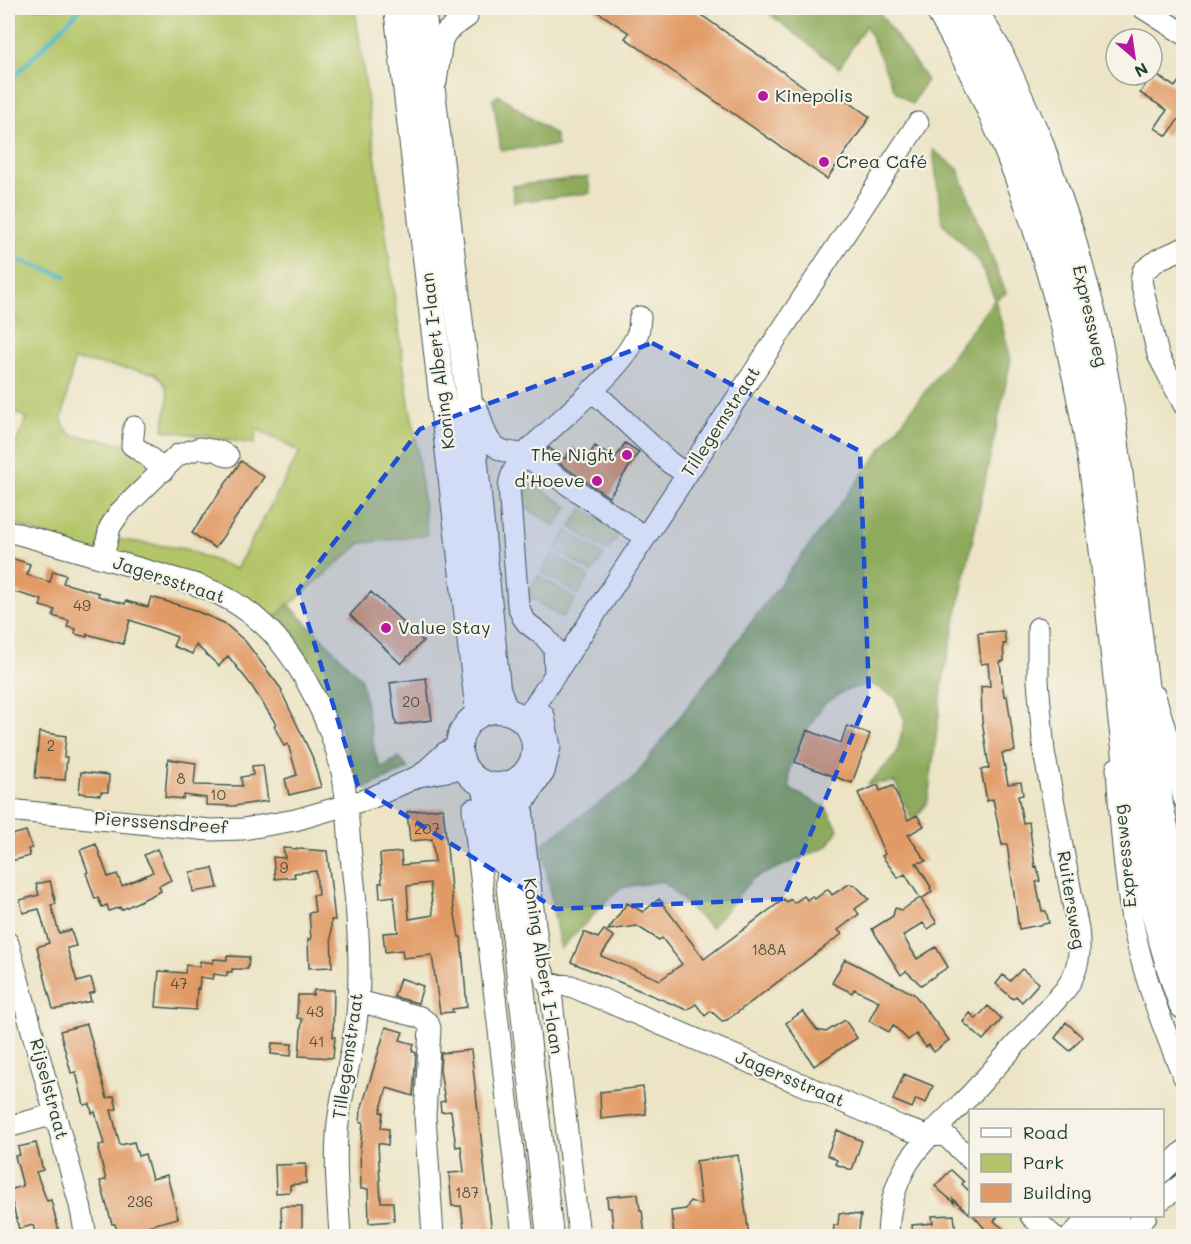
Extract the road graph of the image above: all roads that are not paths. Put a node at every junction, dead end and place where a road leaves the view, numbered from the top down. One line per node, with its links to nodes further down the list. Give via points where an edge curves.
1 (397, 8): 28 (main road, Koning Albert I-laan)
2 (422, 8): 8 (main road, Koning Albert I-laan)
3 (467, 8): 8 (street, via 467,17 447,31 442,40)
4 (940, 8): 23 (highway, Expressweg, via 980,83 1014,162 1067,330 1089,435)
5 (971, 8): 25 (highway, Expressweg, via 998,54 1038,143 1095,326 1111,421)
6 (1143, 8): 7 (street)
7 (1184, 34)
8 (434, 100): 12 (main road, Koning Albert I-laan)
9 (918, 123): 19 (street, Tillegemstraat)
10 (1184, 248): 14 (street, via 1143,271 1141,281 1158,355)
11 (648, 322): 13 (street, via 629,350)
12 (468, 382): 16 (street, via 487,439 506,452); 27 (main road, Koning Albert I-laan, via 497,688)
13 (592, 390): 16 (street); 19 (street, via 670,463)
14 (1184, 405)
15 (134, 427): 18 (street, via 132,445)
16 (523, 454): 21 (street); 26 (street, via 510,475 509,487 518,605 527,624)
17 (228, 456): 18 (street, via 200,448 178,455)
18 (163, 471): 22 (street, via 120,512 110,527)
19 (687, 474): 21 (street, Tillegemstraat)
20 (8, 531): 22 (street, Jagersstraat)
21 (645, 537): 26 (street, Tillegemstraat)
22 (103, 558): 33 (street, Jagersstraat, via 213,591 265,626 285,649 324,716 342,772)
23 (1113, 626): 41 (highway, Expressweg, via 1134,799 1155,908); 42 (street, Expressweg, via 1121,836 1133,921 1147,981)
24 (1038, 628): 45 (street, Ruitersweg, via 1044,752 1079,933 1078,965 1065,990)
25 (1138, 645): 32 (street, Expressweg); 37 (highway, Expressweg, via 1158,805)
26 (563, 648): 27 (street, Tillegemstraat, via 555,675)
27 (521, 712): 28 (main road, via 496,710); 30 (main road, Koning Albert I-laan, via 534,738 534,759); 39 (street, Koning Albert I-laan, via 543,716 548,733 549,753 544,772 522,805 540,964)
28 (479, 714): 29 (main road, via 464,729)
29 (461, 757): 31 (main road, via 474,779); 33 (street, via 445,753 419,776 371,798)
30 (513, 783): 31 (main road); 36 (main road, Koning Albert I-laan)
31 (484, 785): 36 (main road, Koning Albert I-laan)
32 (1184, 799)
33 (347, 804): 35 (street, Pierssensdreef, via 296,820 227,830); 40 (street, Tillegemstraat, via 358,923)
34 (473, 809): 36 (street, Koning Albert I-laan)
35 (8, 810)
36 (501, 872): 58 (street, Koning Albert I-laan); 59 (main road, Koning Albert I-laan)
37 (1184, 922)
38 (8, 943): 43 (street, Rijselstraat)
39 (548, 984): 45 (street, Jagersstraat, via 571,986); 60 (street, Koning Albert I-laan)
40 (358, 1001): 56 (street, Tillegemstraat, via 338,1124); 57 (street, via 420,1017 430,1028 425,1116)
41 (1184, 1004)
42 (1184, 1077)
43 (55, 1114): 44 (street); 55 (street, Rijselstraat)
44 (8, 1127)
45 (928, 1136): 47 (street, via 945,1135); 61 (street, via 909,1160 899,1182)
46 (1184, 1151): 48 (street)
47 (969, 1158)
48 (1164, 1170)
49 (1184, 1183): 50 (street)
50 (1164, 1198)
51 (1033, 1217): 62 (street)
52 (1089, 1217): 63 (street)
53 (1116, 1217): 64 (street)
54 (1144, 1217): 65 (street)
55 (86, 1236)
56 (340, 1236)
57 (433, 1236)
58 (523, 1236)
59 (550, 1236)
60 (579, 1236)
61 (888, 1236)
62 (1053, 1236)
63 (1071, 1236)
64 (1097, 1236)
65 (1125, 1236)

